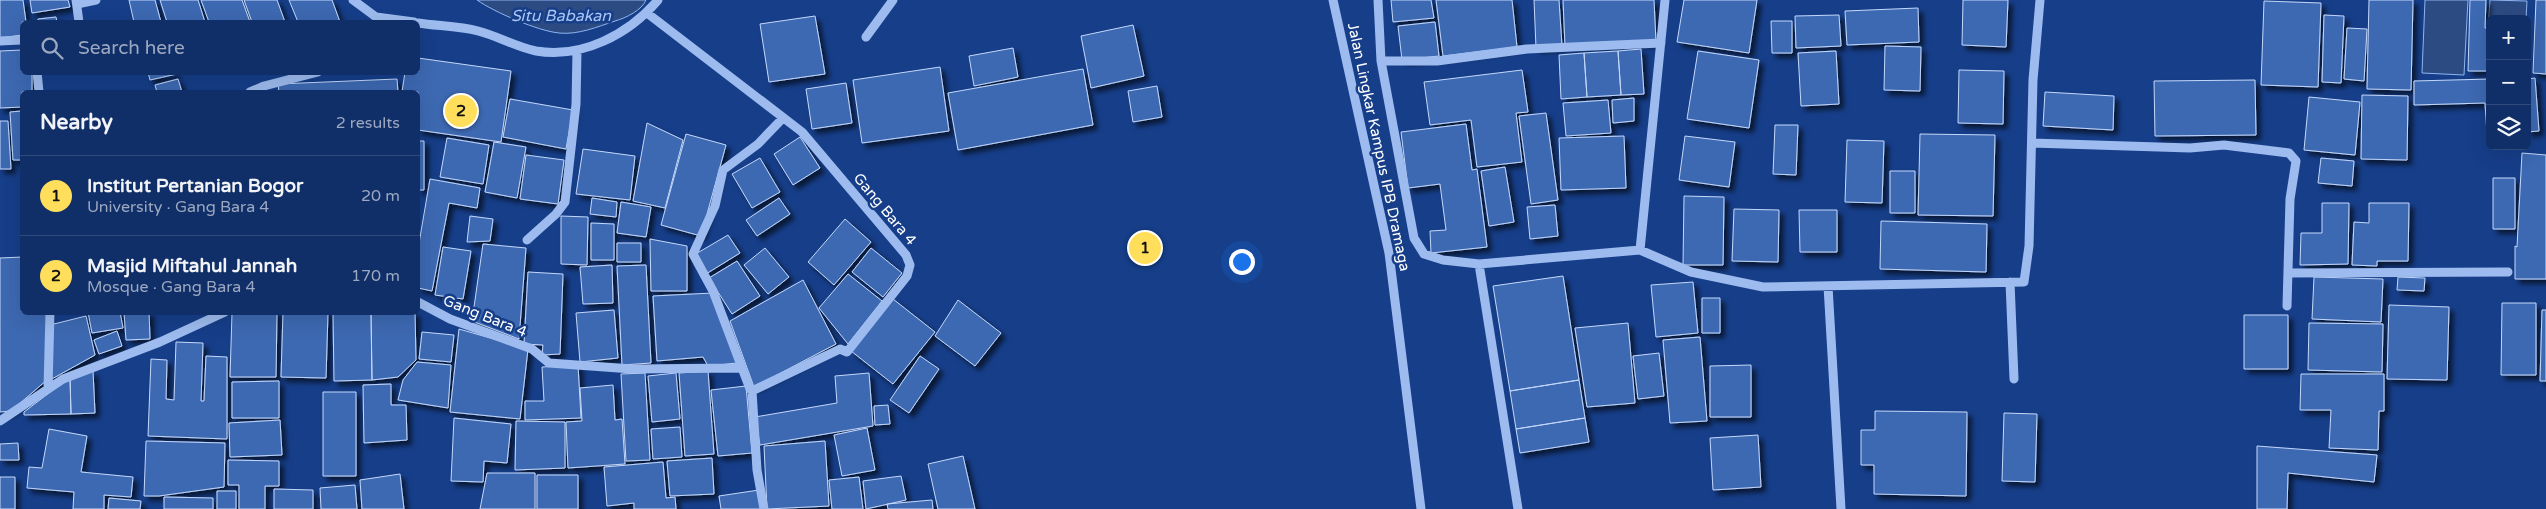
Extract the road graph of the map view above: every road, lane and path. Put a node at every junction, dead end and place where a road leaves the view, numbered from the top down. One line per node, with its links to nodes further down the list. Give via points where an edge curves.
1 (96, 0): 9 (street)
2 (353, 0): 12 (street)
3 (658, 0): 10 (street)
4 (894, 0): 14 (street)
5 (1333, 0): 43 (street, Jalan Lingkar Kampus IPB Dramaga, via 1389,253)
6 (1378, 0): 19 (street)
7 (1665, 0): 17 (street)
8 (2040, 0): 25 (street, via 2033,80)
9 (76, 2): 11 (street)
10 (646, 13): 18 (street, via 594,46); 24 (street, Gang Bara 4)
11 (80, 20)
12 (376, 20)
13 (420, 24): 18 (street, via 478,31 537,51)
14 (866, 37)
15 (20, 40): 16 (street)
16 (0, 41)
17 (1661, 43): 19 (street, via 1527,48 1437,61); 27 (street)
18 (576, 51): 26 (street, via 576,104 565,202)
19 (1381, 61): 28 (street, via 1414,238 1424,254 1443,260)
20 (37, 75): 22 (street)
21 (306, 75): 23 (street)
22 (39, 90)
23 (255, 90)
24 (783, 118): 37 (street, via 758,144 723,170 715,206 693,254 713,291); 40 (street, Gang Bara 4, via 802,132 906,256 910,265 907,276 847,352 840,349)
25 (2032, 143): 30 (street, via 2190,148 2224,145 2289,152 2296,161 2290,199); 31 (street, via 2029,246 2024,282)
26 (528, 240)
27 (1640, 250): 28 (street); 32 (street, via 1691,272 1763,287)
28 (1479, 264): 44 (street)
29 (2508, 272): 30 (street)
30 (2288, 273): 34 (street)
31 (2010, 282): 32 (street); 38 (street)
32 (1828, 286): 45 (street)
33 (420, 303): 37 (street, Gang Bara 4, via 450,319 532,349 550,363 632,369)
34 (2287, 306)
35 (50, 315): 39 (street)
36 (218, 315): 39 (street)
37 (742, 368): 40 (street)
38 (2014, 379)
39 (48, 388): 41 (street)
40 (752, 391): 42 (street, via 757,470)
41 (0, 421)
42 (764, 509)
43 (1421, 509)
44 (1518, 509)
45 (1841, 509)

